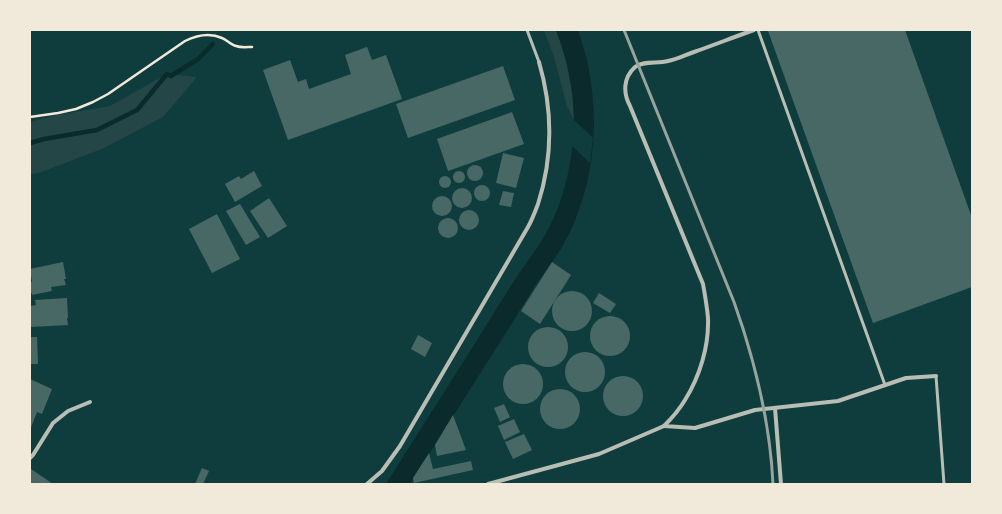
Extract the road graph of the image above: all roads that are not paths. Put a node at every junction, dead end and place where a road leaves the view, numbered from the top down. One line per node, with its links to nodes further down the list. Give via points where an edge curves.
1 (527, 30): 4 (lane)
2 (754, 30): 9 (street, via 668,61 641,63 631,72 625,85 627,100 703,284 708,318 705,352 694,384 686,400)
3 (758, 30): 6 (lane)
4 (539, 62): 11 (street, via 548,99 550,137 544,183 537,205 528,227 400,446 382,471)
5 (936, 376): 6 (street, via 906,378); 14 (lane)
6 (885, 385): 8 (street, via 838,401)
7 (90, 402): 10 (street, via 68,411 53,422)
8 (775, 408): 9 (street, via 755,410 695,428); 13 (street)
9 (664, 426): 12 (street, via 599,454)
10 (30, 458)
11 (367, 484)
12 (488, 484)
13 (781, 484)
14 (944, 484)

